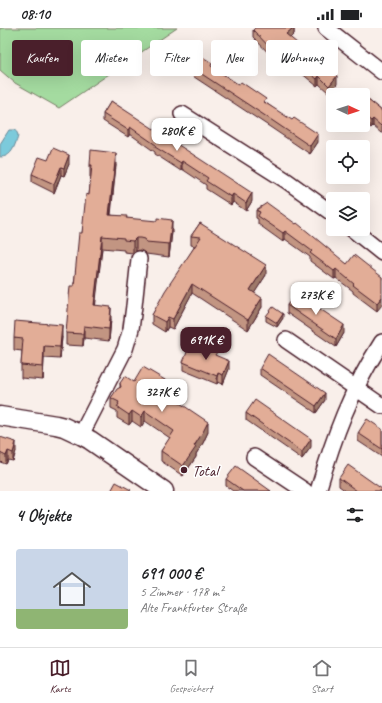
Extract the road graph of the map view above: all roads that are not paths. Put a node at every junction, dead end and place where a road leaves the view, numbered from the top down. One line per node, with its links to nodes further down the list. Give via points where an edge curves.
1 (326, 28): 2 (street)
2 (382, 72)
3 (182, 114): 4 (street)
4 (326, 209)
5 (361, 236): 6 (street)
6 (382, 253)
7 (139, 259): 13 (street, via 131,329 125,349)
8 (286, 340): 10 (street)
9 (382, 342): 10 (street)
10 (356, 388): 11 (street); 17 (street, via 335,435)
11 (382, 406)
12 (0, 416): 13 (street, via 56,425)
13 (81, 435): 15 (street)
14 (254, 457): 16 (street)
15 (159, 489)
16 (305, 491)
17 (318, 491)

